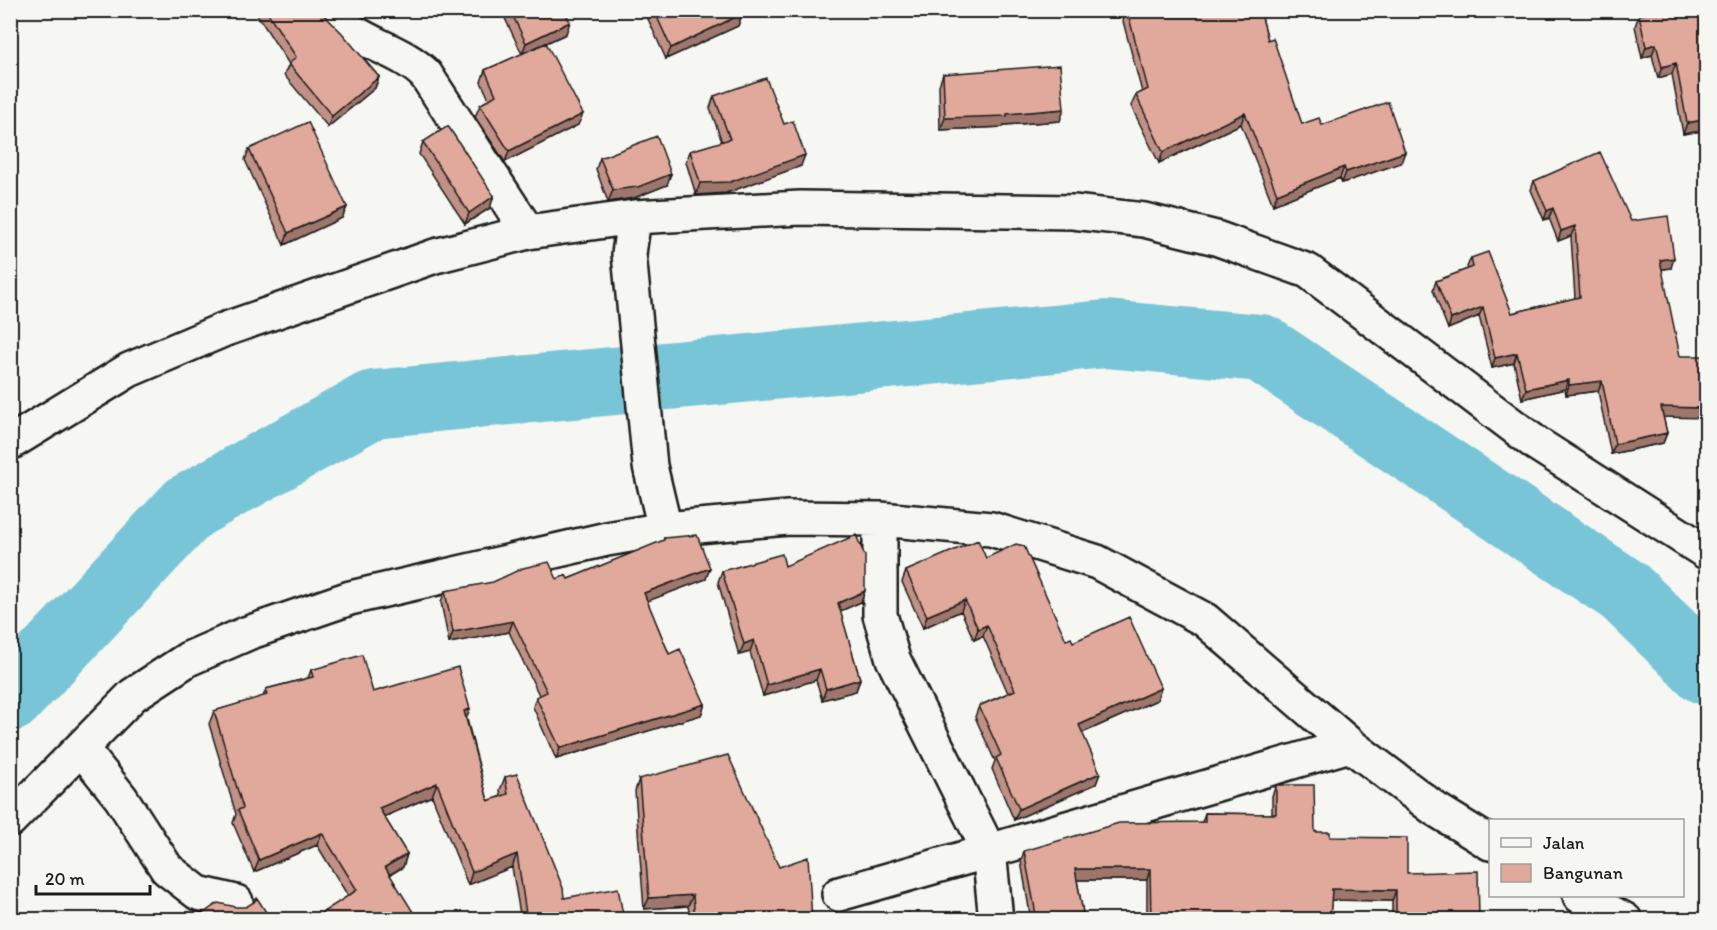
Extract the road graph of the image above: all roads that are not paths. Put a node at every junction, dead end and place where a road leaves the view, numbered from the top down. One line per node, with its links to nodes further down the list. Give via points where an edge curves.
1 (329, 10): 3 (street, via 359,36 402,57 426,75)
2 (634, 217): 3 (street); 6 (street, via 629,254 650,466); 7 (street, via 800,208 1073,212 1144,220 1216,238 1308,271 1537,444)
3 (528, 232): 4 (street, via 435,256 223,330 129,370)
4 (10, 443)
5 (880, 519): 6 (street, via 788,518); 8 (street, via 991,529 1097,562 1205,620); 12 (street, via 880,615 893,659)
6 (665, 529): 9 (street, via 350,598 248,633 188,658 133,695)
7 (1707, 552)
8 (1350, 744): 11 (street, via 1435,809); 12 (street)
9 (81, 748): 10 (street); 15 (street, via 121,798 166,869 198,893)
10 (10, 820)
11 (1489, 842)
12 (989, 851): 13 (street); 16 (street)
13 (839, 894)
14 (1582, 897): 17 (street)
15 (236, 902)
16 (996, 920)
17 (1625, 920)

